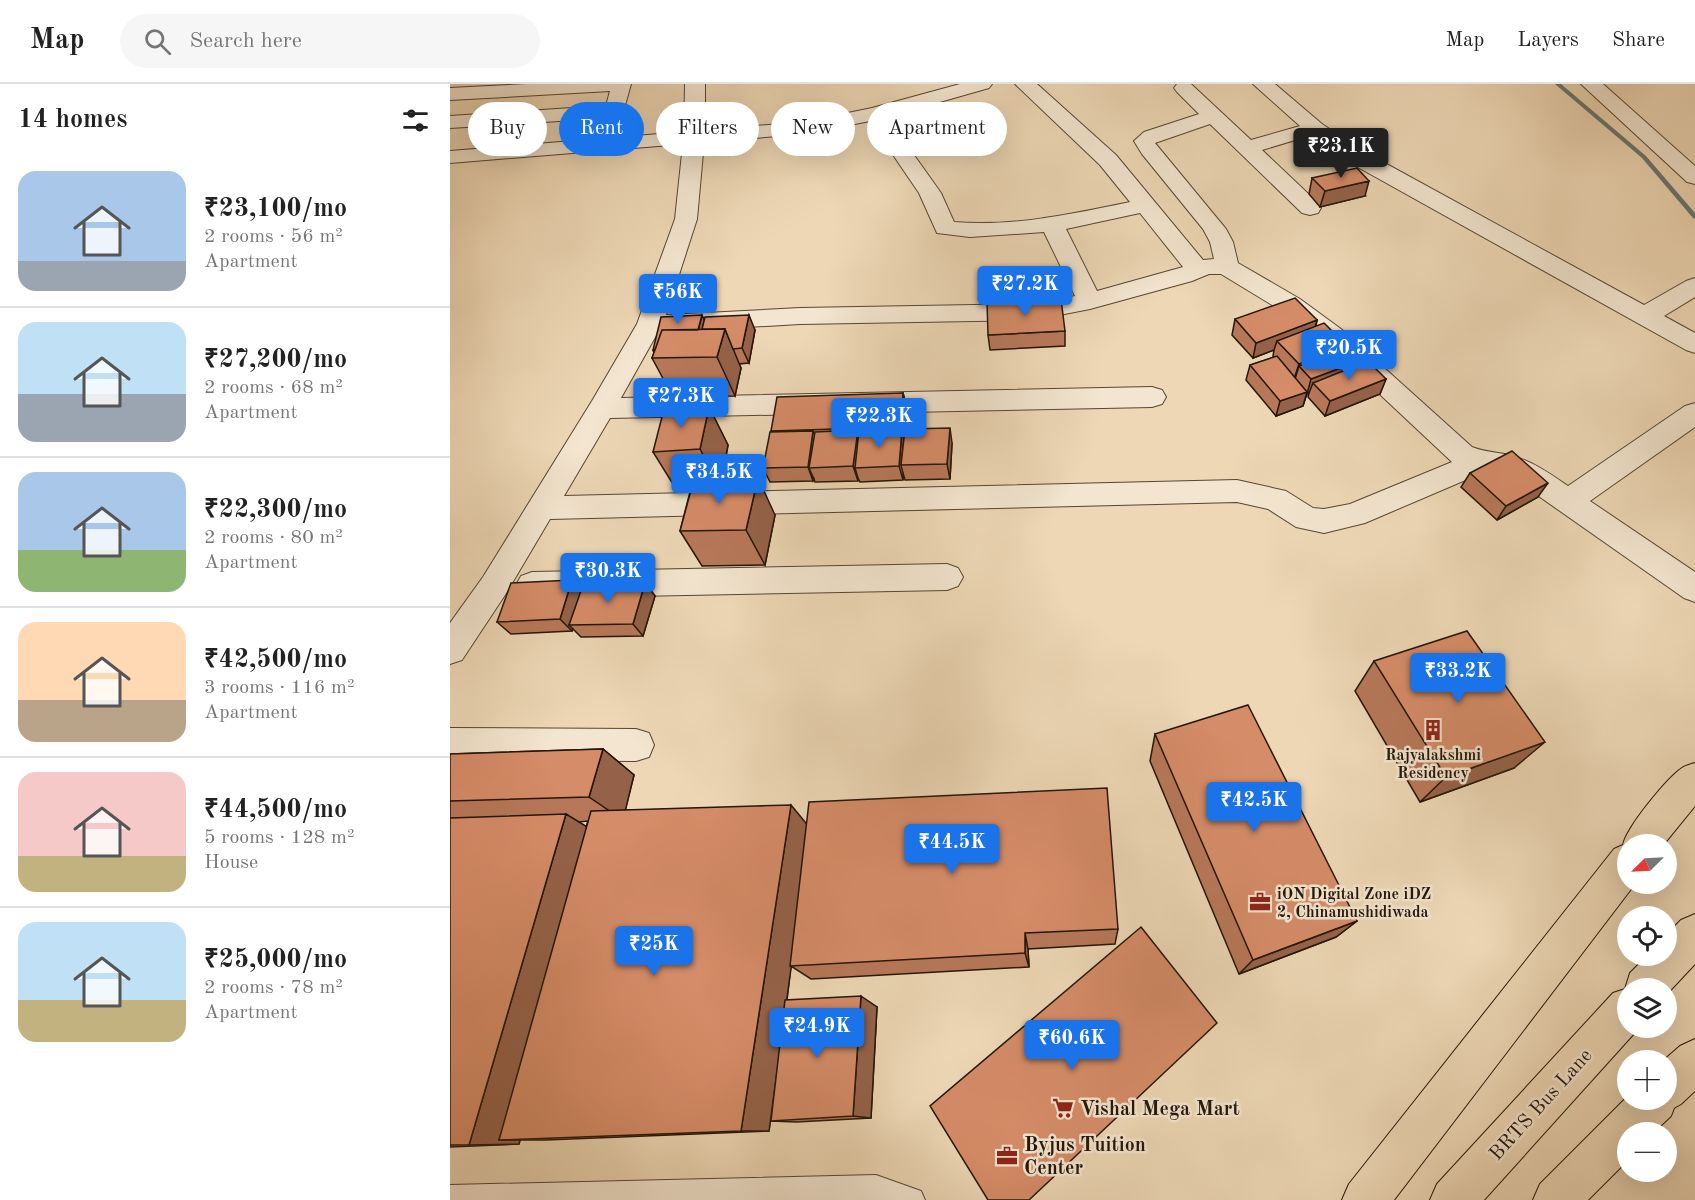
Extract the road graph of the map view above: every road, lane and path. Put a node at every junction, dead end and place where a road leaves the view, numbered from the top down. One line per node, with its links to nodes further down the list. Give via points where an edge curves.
1 (695, 84): 11 (street)
2 (982, 84): 12 (street)
3 (1025, 84): 29 (street, via 1093,145)
4 (1263, 84): 18 (street)
5 (1592, 84): 27 (street)
6 (620, 85): 7 (street); 13 (street, via 617,105 607,112)
7 (513, 87): 9 (street); 10 (street)
8 (1184, 88): 15 (street)
9 (450, 94)
10 (507, 102)
11 (695, 102)
12 (918, 102)
13 (547, 116)
14 (867, 116): 19 (street)
15 (1212, 116): 21 (street); 28 (street, via 1144,141)
16 (468, 121): 17 (street)
17 (450, 122)
18 (1315, 128): 21 (street); 36 (street, via 1393,178)
19 (759, 132)
20 (656, 141): 22 (street)
21 (1246, 148): 30 (street)
22 (547, 150)
23 (468, 156): 26 (street)
24 (692, 156): 37 (street, via 686,219)
25 (905, 156): 31 (street, via 930,192 945,228)
26 (450, 157)
27 (1695, 177)
28 (1177, 183): 29 (street); 32 (street, via 1223,245)
29 (1140, 199): 31 (street); 33 (street)
30 (1310, 208)
31 (1052, 225): 35 (street)
32 (1226, 266): 33 (street); 42 (street, via 1310,318 1462,454)
33 (1198, 270): 35 (street)
34 (1695, 286): 36 (street)
35 (1090, 302): 37 (street, via 1034,312 800,316)
36 (1645, 316): 38 (street)
37 (650, 324): 40 (street)
38 (1695, 344)
39 (1152, 397): 40 (street)
40 (602, 408): 44 (street)
41 (1695, 413): 43 (street)
42 (1480, 462): 43 (street, via 1520,470); 44 (street, via 1354,514 1324,521 1307,519 1276,499 1237,491)
43 (1568, 501): 47 (street)
44 (540, 508): 46 (street)
45 (947, 577): 46 (street)
46 (494, 586): 48 (street)
47 (1695, 589)
48 (450, 650)
49 (450, 744): 50 (street)
50 (636, 745)
51 (1695, 780): 52 (main road)
52 (1649, 834)
53 (1617, 876): 62 (main road)
54 (1695, 934): 55 (main road)
55 (1654, 978)
56 (1617, 1020): 63 (main road, BRTS Bus Lane)
57 (1695, 1061): 58 (main road)
58 (1677, 1078)
59 (1645, 1110): 64 (main road)
60 (450, 1198): 61 (lane, via 876,1188)
61 (912, 1200)
62 (1365, 1200)
63 (1453, 1200)
64 (1556, 1200)

